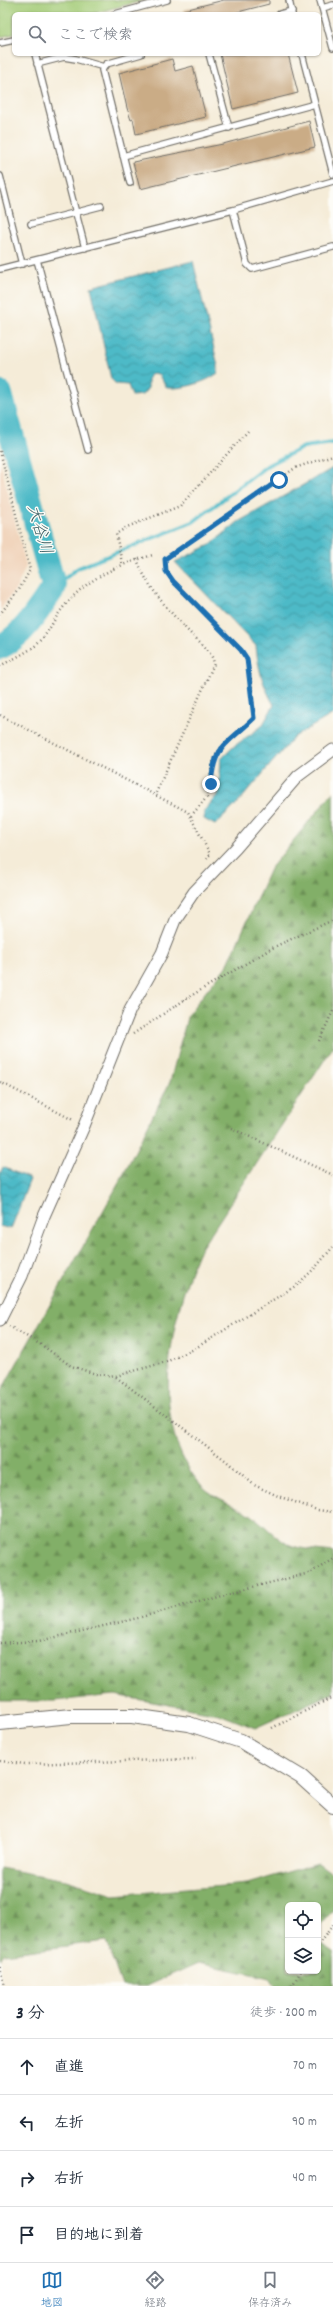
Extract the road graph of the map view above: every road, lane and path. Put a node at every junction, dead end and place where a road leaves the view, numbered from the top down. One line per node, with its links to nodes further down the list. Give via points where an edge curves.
1 (168, 0): 6 (lane)
2 (289, 0): 7 (lane)
3 (320, 0): 5 (lane)
4 (333, 5): 5 (lane)
5 (322, 8): 10 (lane)
6 (123, 12)
7 (292, 12)
8 (12, 40): 9 (lane)
9 (0, 43)
10 (333, 48)
11 (35, 56): 15 (lane)
12 (133, 56): 16 (lane, via 106,64)
13 (210, 56): 18 (lane)
14 (303, 56): 17 (lane)
15 (37, 64): 16 (lane, via 64,57); 26 (lane)
16 (104, 67): 19 (lane, via 102,70)
17 (315, 104): 18 (lane); 20 (lane)
18 (229, 128): 19 (lane)
19 (123, 156): 23 (lane)
20 (333, 174)
21 (0, 176): 31 (lane)
22 (333, 182): 25 (lane)
23 (130, 183)
24 (102, 206): 26 (lane)
25 (234, 210): 28 (lane); 29 (lane, via 247,264 252,268)
26 (76, 213): 27 (lane); 28 (lane)
27 (31, 224)
28 (85, 248): 30 (lane)
29 (333, 248)
30 (37, 260): 31 (lane); 34 (lane)
31 (22, 264): 32 (lane)
32 (0, 269)
33 (248, 431): 39 (path, via 180,506 127,527 116,534)
34 (88, 450)
35 (0, 451): 40 (path, via 30,570 19,590)
36 (333, 454): 45 (path, via 295,468 165,559 166,571 173,581 247,659 252,697 254,718 216,754 207,797)
37 (153, 555): 38 (path)
38 (137, 559): 39 (path); 44 (path, via 151,587 213,657 214,664)
39 (122, 564): 41 (path, via 79,590 36,646)
40 (0, 614)
41 (0, 666)
42 (0, 715): 44 (path)
43 (333, 750): 49 (street, via 298,776 194,892 175,920 162,953 130,1010)
44 (155, 795): 45 (path)
45 (191, 816): 46 (path, via 210,854)
46 (206, 861)
47 (333, 920): 49 (path, via 274,947 189,997 127,1040)
48 (333, 1011): 50 (path)
49 (119, 1040): 52 (street)
50 (318, 1041)
51 (0, 1082): 52 (path)
52 (84, 1126): 56 (street, via 44,1216)
53 (231, 1128): 54 (path)
54 (333, 1175)
55 (333, 1247): 57 (path, via 297,1285 194,1350 166,1362)
56 (3, 1322): 57 (path, via 71,1366 96,1374)
57 (116, 1376): 58 (path, via 254,1485 317,1510)
58 (333, 1512)
59 (333, 1558): 60 (path, via 310,1573 138,1618 39,1641)
60 (0, 1643)
61 (333, 1697): 63 (path)
62 (0, 1723): 66 (street, via 71,1716 132,1716 189,1724 241,1741 301,1777)
63 (272, 1728)
64 (196, 1759): 65 (path, via 25,1764)
65 (0, 1761)
66 (333, 1806)
67 (333, 1926): 68 (path)
68 (321, 1941)
69 (0, 1967): 71 (path)
70 (299, 1974): 72 (path)
71 (4, 1986)
72 (292, 1986)

